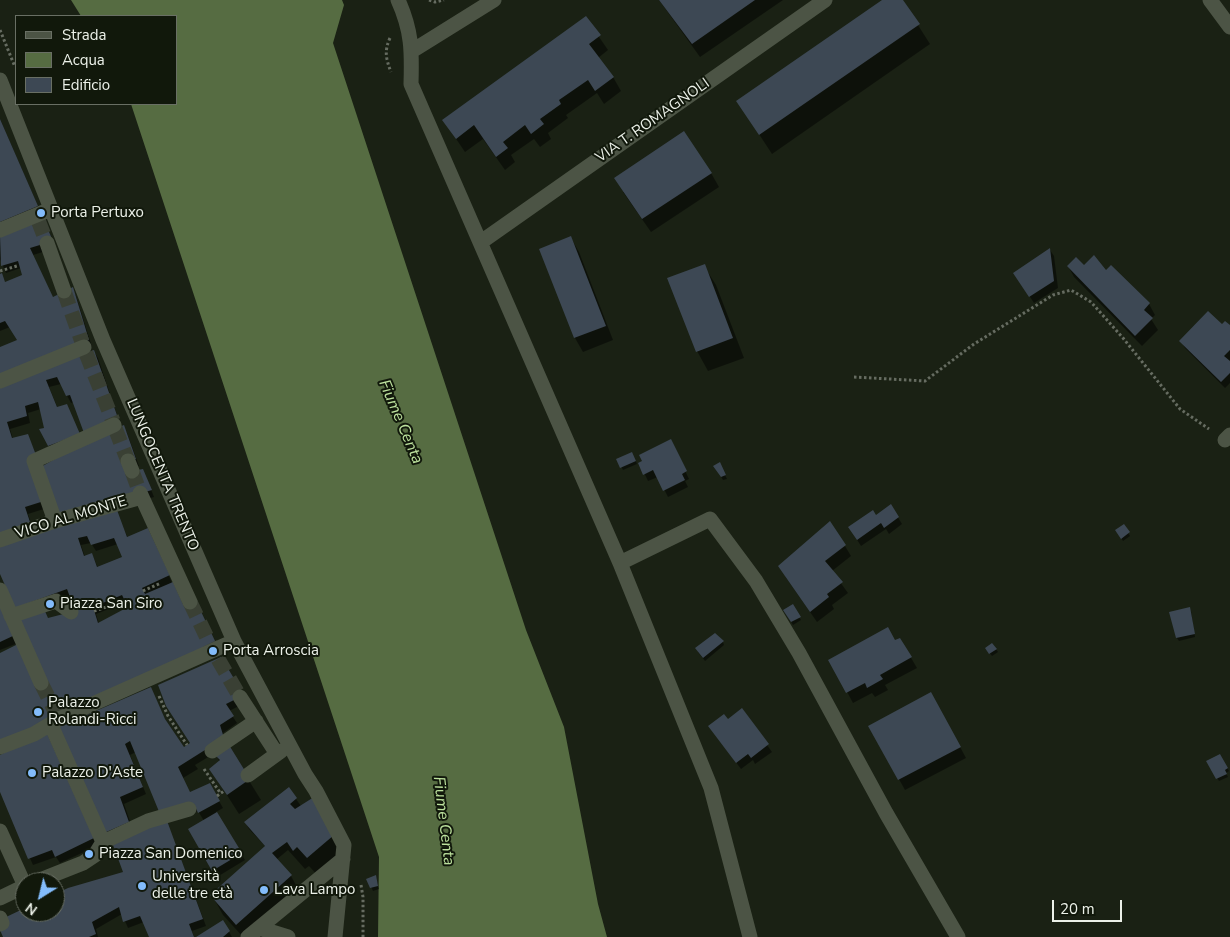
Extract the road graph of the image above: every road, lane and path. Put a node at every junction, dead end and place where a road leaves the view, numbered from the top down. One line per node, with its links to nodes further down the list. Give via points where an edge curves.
1 (398, 0): 9 (street, via 407,20)
2 (429, 0): 3 (path)
3 (444, 0)
4 (494, 0): 9 (street)
5 (826, 0): 14 (street, VIA T. ROMAGNOLI)
6 (1210, 0): 7 (street)
7 (1230, 27)
8 (0, 30): 10 (path)
9 (412, 51): 14 (street, via 411,84)
10 (15, 68)
11 (0, 80): 12 (street, LUNGOCENTA TRENTO)
12 (51, 209): 13 (street, via 37,218); 33 (street, LUNGOCENTA TRENTO, via 103,340)
13 (0, 230)
14 (481, 242): 26 (street)
15 (47, 243): 18 (street)
16 (17, 266): 17 (path)
17 (0, 272)
18 (64, 291)
19 (84, 347): 21 (street)
20 (854, 377): 23 (path, via 926,381 974,344 1053,295 1071,290 1091,302 1180,409)
21 (0, 381)
22 (114, 424): 24 (street, via 34,461)
23 (1228, 437)
24 (55, 521): 25 (street, VICO AL MONTE); 29 (street, VICO AL MONTE, via 141,495)
25 (0, 540)
26 (620, 563): 56 (street, via 711,788); 57 (street, via 710,519 756,581 799,653)
27 (0, 590): 32 (street)
28 (125, 601): 30 (path)
29 (190, 602)
30 (94, 611)
31 (71, 612): 32 (street, via 56,601)
32 (11, 616): 35 (street)
33 (234, 641): 34 (street); 48 (street, LUNGOCENTA TRENTO, via 344,845)
34 (151, 679): 38 (street); 39 (path, via 168,716)
35 (41, 683)
36 (240, 697): 37 (street)
37 (256, 721): 41 (street); 43 (street, via 279,753)
38 (51, 724): 40 (street); 47 (street)
39 (187, 745)
40 (0, 747)
41 (212, 751)
42 (203, 767): 44 (path)
43 (248, 775)
44 (221, 793)
45 (189, 809): 47 (street, via 148,821)
46 (0, 831): 49 (street)
47 (103, 842): 50 (street, via 95,855)
48 (343, 859): 53 (street); 55 (street, LUNGOCENTA TRENTO)
49 (19, 872)
50 (60, 872)
51 (15, 891): 52 (street)
52 (0, 898)
53 (254, 933): 54 (street)
54 (288, 937)
55 (335, 937)
56 (750, 937)
57 (958, 937)

